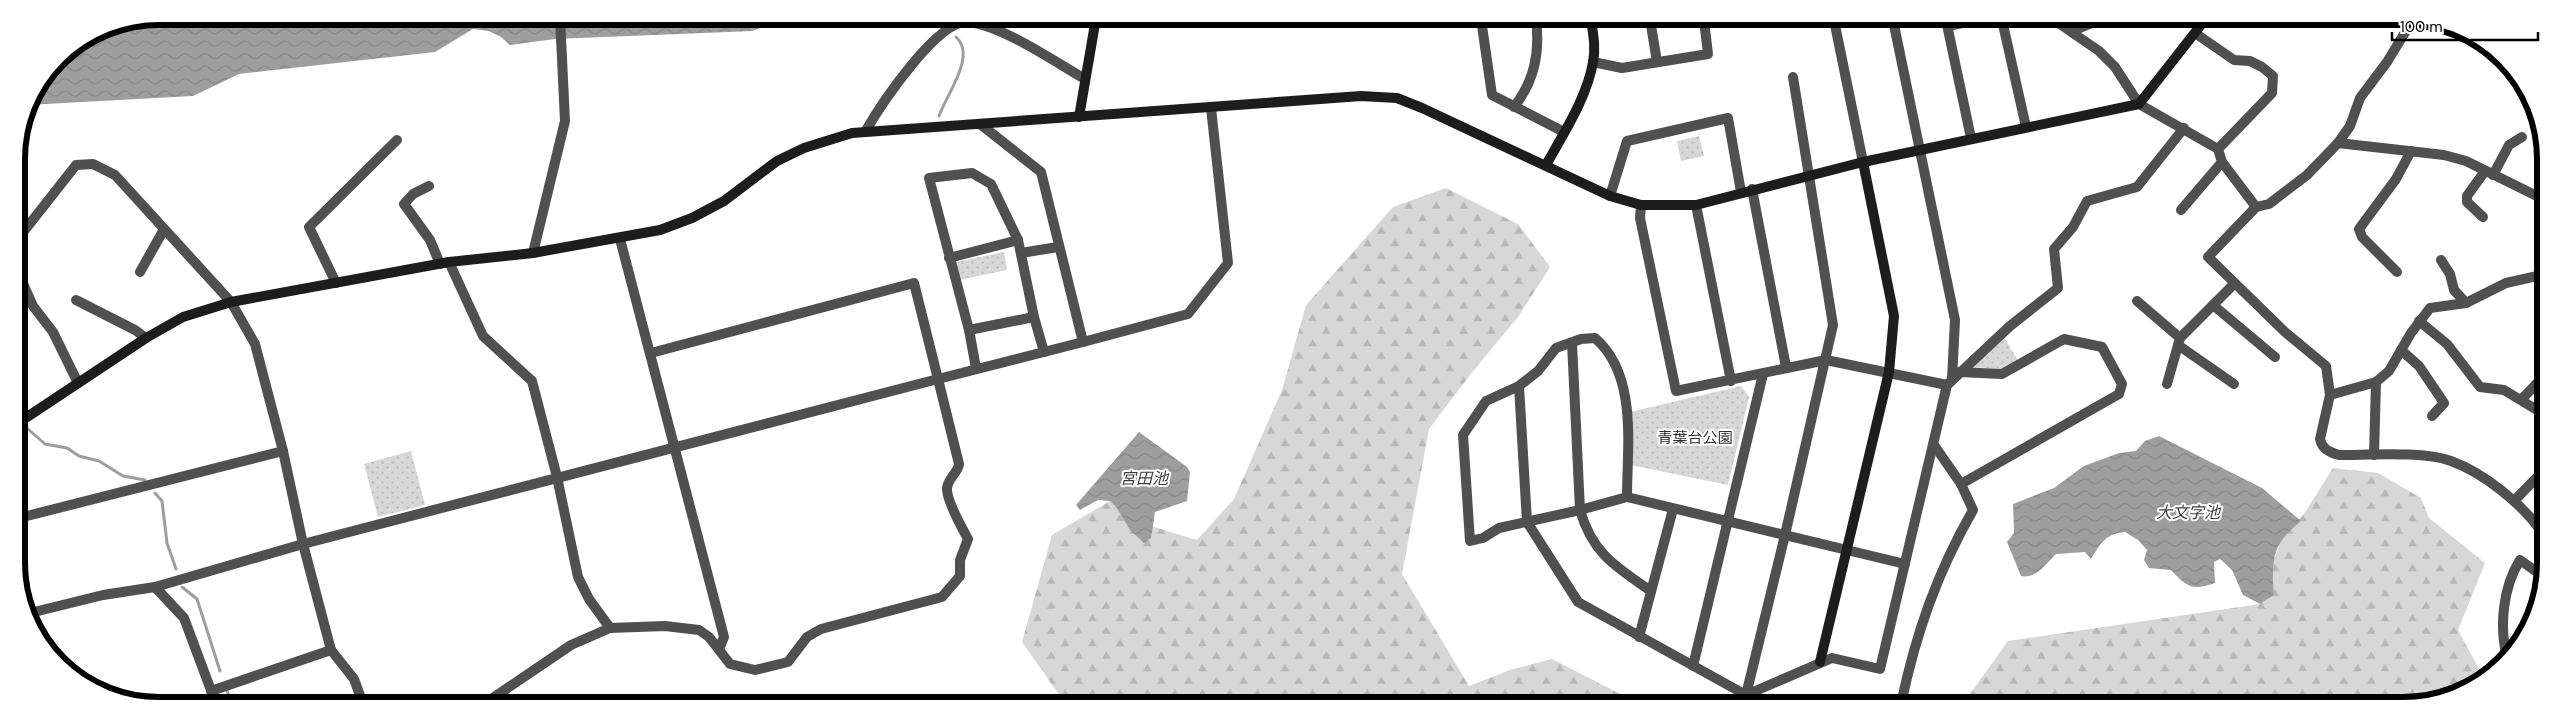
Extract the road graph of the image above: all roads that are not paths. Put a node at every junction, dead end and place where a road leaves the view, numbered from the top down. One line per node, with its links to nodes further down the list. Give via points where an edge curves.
1 (560, 25): 60 (street, via 565,121)
2 (953, 25): 31 (street, via 928,45 878,109)
3 (978, 25): 23 (street, via 997,31)
4 (1095, 25): 23 (street)
5 (1482, 25): 25 (street, via 1492,95)
6 (1537, 25): 25 (street, via 1539,44 1533,69)
7 (1592, 25): 20 (street)
8 (1651, 25): 21 (street)
9 (1705, 25): 21 (street, via 1708,54)
10 (1835, 25): 40 (street)
11 (1895, 25): 38 (street)
12 (1947, 25): 34 (street)
13 (2003, 25): 29 (street)
14 (2062, 25): 18 (street)
15 (2087, 25): 18 (street)
16 (2200, 25): 19 (street)
17 (2409, 25): 36 (street, via 2360,98 2350,126)
18 (2072, 31): 24 (street, via 2099,50 2115,67)
19 (2195, 32): 24 (street); 37 (street, via 2234,60 2262,67 2272,76 2272,93)
20 (1594, 62): 21 (street, via 1622,68); 32 (street)
21 (1657, 62)
22 (1793, 77): 44 (street)
23 (1086, 79): 27 (street)
24 (2139, 104): 29 (street); 30 (street)
25 (1514, 107): 32 (street)
26 (1211, 108): 27 (street); 42 (street, via 1361,96 1397,98); 80 (street, via 1228,263 1188,314)
27 (1079, 117): 28 (street)
28 (980, 124): 31 (street); 59 (street, via 1041,172)
29 (2026, 127): 34 (street)
30 (2184, 128): 37 (street); 93 (street, via 2137,187 2087,201 2054,249 2058,288)
31 (865, 132): 57 (street, via 804,148 777,161 724,201 692,218 660,230)
32 (1564, 132): 42 (street)
33 (2522, 137): 43 (street, via 2509,145)
34 (1970, 138): 38 (street)
35 (398, 140): 68 (street, via 309,227)
36 (2338, 143): 39 (street); 52 (street, via 2307,175 2269,204)
37 (2218, 149): 41 (street)
38 (1921, 151): 40 (street); 93 (street, via 1955,320)
39 (2411, 151): 43 (street, via 2466,161); 66 (street, via 2396,179 2359,229 2362,237)
40 (1863, 162): 44 (street); 90 (street, via 1894,316)
41 (2222, 162): 52 (street); 53 (street)
42 (1546, 166): 48 (street)
43 (2489, 173): 49 (street); 54 (street, via 2467,196 2467,202)
44 (1807, 175): 46 (street); 87 (street, via 1833,325)
45 (429, 186): 64 (street, via 413,194 404,204)
46 (1752, 190): 47 (street); 88 (street)
47 (1741, 192): 48 (street, via 1728,118 1627,142); 51 (street)
48 (1610, 196): 50 (street)
49 (2537, 196)
50 (1641, 205): 51 (street); 94 (street, via 1640,218 1676,391)
51 (1696, 205): 94 (street)
52 (2256, 207): 69 (street, via 2208,257)
53 (2181, 210)
54 (2483, 217)
55 (25, 230): 56 (street, via 76,165 94,164 115,175)
56 (164, 231): 65 (street); 73 (street)
57 (620, 239): 60 (street); 85 (street)
58 (1018, 240): 61 (street); 62 (street); 62 (street, via 992,184 972,173 929,178)
59 (1058, 246): 61 (street); 80 (street)
60 (533, 253): 64 (street)
61 (1021, 253): 76 (street)
62 (949, 258): 78 (street)
63 (2441, 260): 74 (street, via 2450,274 2454,290)
64 (445, 263): 68 (street); 110 (street, via 483,336 532,381)
65 (140, 272)
66 (2397, 272)
67 (2537, 276): 74 (street, via 2506,283)
68 (336, 283): 73 (street)
69 (2234, 284): 75 (street); 101 (street, via 2326,366)
70 (25, 288): 96 (street, via 33,306 53,332)
71 (76, 300): 79 (street)
72 (2137, 301): 81 (street)
73 (231, 302): 79 (street, via 183,317); 108 (street, via 255,344)
74 (2466, 303): 77 (street, via 2430,308)
75 (2213, 306): 81 (street); 86 (street)
76 (1034, 317): 78 (street); 84 (street)
77 (2419, 321): 83 (street); 102 (street, via 2447,344 2480,388 2504,390)
78 (969, 330): 89 (street)
79 (146, 338): 96 (street)
80 (1083, 342): 84 (street)
81 (2179, 342): 98 (street); 99 (street)
82 (1572, 343): 100 (street, via 1556,348 1538,371); 113 (street, via 1595,338 1605,346 1624,391); 116 (street)
83 (2402, 350): 95 (street, via 2389,371); 104 (street, via 2419,366 2444,403)
84 (1044, 352): 89 (street)
85 (651, 353): 92 (street, via 914,283); 107 (street)
86 (2275, 357)
87 (1826, 360): 88 (street); 90 (street); 121 (street)
88 (1786, 367): 91 (street)
89 (976, 368): 92 (street)
90 (1888, 372): 93 (street); 123 (street)
91 (1763, 374): 94 (street); 118 (street)
92 (938, 379): 107 (street); 132 (street, via 959,464 947,488 948,496 968,539 960,560 960,576 942,597 814,632 788,662 776,666 748,670 730,664)
93 (1952, 379): 106 (street); 112 (street, via 2002,374 2064,339 2102,347 2122,384 2119,394)
94 (1731, 381)
95 (2376, 382): 101 (street); 109 (street)
96 (78, 383): 105 (street)
97 (2537, 383): 102 (street)
98 (2167, 384)
99 (2234, 384)
100 (1519, 386): 119 (street); 119 (street, via 1486,401 1463,435 1470,541 1483,538 1499,528)
101 (2330, 395): 109 (street, via 2321,445 2339,455)
102 (2522, 399): 103 (street)
103 (2537, 410)
104 (2432, 416)
105 (25, 418)
106 (1934, 445): 112 (street); 124 (street)
107 (674, 448): 110 (street); 132 (street, via 724,637)
108 (283, 452): 117 (street); 122 (street)
109 (2374, 456): 114 (street, via 2430,457 2451,461)
110 (557, 477): 122 (street); 129 (street, via 578,577 588,599)
111 (2537, 477): 114 (street)
112 (1961, 484): 141 (street, via 1973,510 1933,588 1915,644)
113 (1627, 497): 115 (street); 116 (street)
114 (2515, 500): 120 (street)
115 (1673, 509): 118 (street); 127 (street)
116 (1580, 510): 119 (street); 127 (street, via 1591,540 1605,558)
117 (25, 516)
118 (1727, 521): 121 (street); 135 (street)
119 (1527, 522): 130 (street, via 1578,602)
120 (2537, 526)
121 (1785, 535): 123 (street); 137 (street)
122 (303, 544): 126 (street); 133 (street)
123 (1846, 550): 124 (street); 134 (street)
124 (1905, 564): 134 (street, via 1880,669 1832,658)
125 (2536, 572): 131 (street, via 2520,560 2512,572 2503,627)
126 (155, 588): 128 (street, via 103,595); 136 (street, via 184,618)
127 (1651, 591): 130 (street)
128 (35, 612)
129 (610, 628): 132 (street, via 665,626 699,630); 140 (street, via 571,645)
130 (1639, 637): 135 (street)
131 (2506, 648)
132 (719, 649)
133 (330, 650): 136 (street); 139 (street, via 354,679)
134 (1820, 662): 137 (street)
135 (1693, 666): 137 (street)
136 (211, 690): 138 (street)
137 (1746, 696)
138 (214, 697)
139 (361, 697)
140 (494, 697)
141 (1904, 697)

